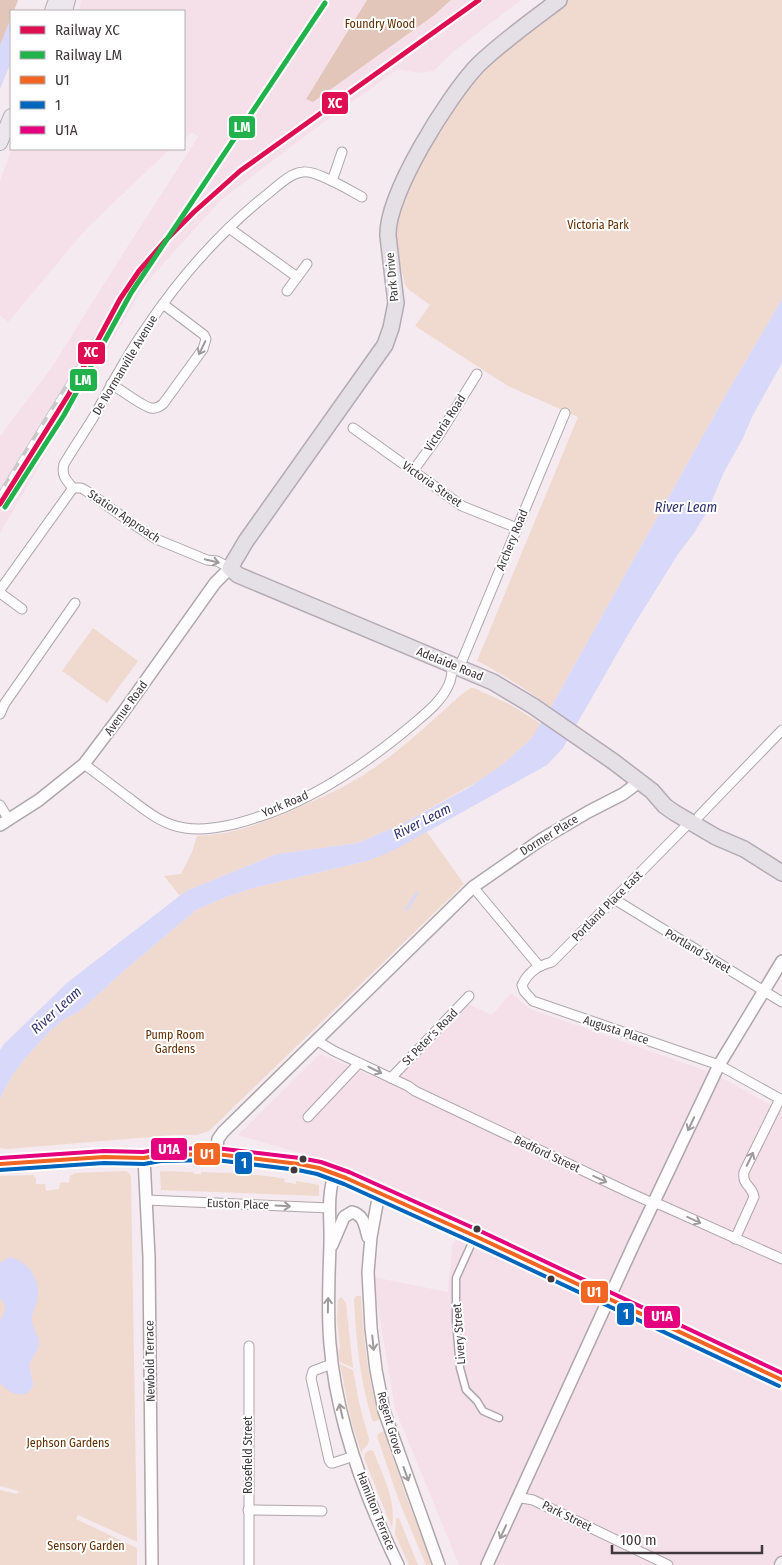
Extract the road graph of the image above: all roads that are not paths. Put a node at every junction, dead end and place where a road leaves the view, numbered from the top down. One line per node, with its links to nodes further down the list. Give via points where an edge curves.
1 (559, 0): 19 (highway, Park Drive, via 477,66 415,160 394,204 388,227 396,303 385,345 269,507)
2 (10, 118): 3 (main road)
3 (0, 143)
4 (342, 152): 5 (street)
5 (332, 181): 6 (street, De Normanville Avenue); 7 (street, De Normanville Avenue, via 305,171 294,174)
6 (362, 197)
7 (229, 228): 9 (street); 11 (street, De Normanville Avenue)
8 (307, 264): 9 (street)
9 (297, 277): 10 (street)
10 (287, 291)
11 (163, 304): 13 (street, De Normanville Avenue); 13 (street, one-way to 13, via 204,335 203,349 159,407 148,408)
12 (477, 374): 16 (street, Victoria Road)
13 (111, 384): 17 (street, De Normanville Avenue, via 64,464 63,476)
14 (565, 413): 18 (street, Archery Road)
15 (353, 428): 16 (street, Victoria Street)
16 (413, 471): 18 (street, Victoria Street, via 462,506)
17 (73, 488): 19 (street, Station Approach, one-way to 19, via 85,490 156,539); 20 (street)
18 (517, 528): 23 (street, Archery Road)
19 (230, 568): 23 (highway, Adelaide Road, via 238,575); 26 (street, Avenue Road, via 215,583)
20 (0, 591): 22 (street)
21 (75, 603): 24 (street)
22 (22, 609)
23 (456, 667): 26 (street, York Road, via 439,700 363,763 296,801 234,824 185,828 161,821); 27 (highway, Adelaide Road, via 487,679 533,706)
24 (0, 714)
25 (780, 735): 29 (street, Portland Place East)
26 (84, 764): 30 (street, Avenue Road)
27 (639, 782): 29 (highway, Adelaide Road, via 670,798); 32 (street, Dormer Place, via 542,839)
28 (0, 805): 30 (street)
29 (694, 819): 31 (highway, Adelaide Road, via 716,837 744,849); 33 (street, Portland Place East)
30 (5, 822)
31 (782, 873)
32 (473, 887): 35 (street); 40 (street, Dormer Place)
33 (614, 899): 35 (street, Portland Place East, via 552,962); 37 (street, Portland Street)
34 (782, 961): 37 (street)
35 (538, 966): 36 (street, Portland Place East)
36 (522, 985): 42 (street, Augusta Place, via 533,1002)
37 (764, 991): 39 (street, Portland Street); 42 (street)
38 (469, 996): 43 (street, St Peter's Road)
39 (782, 1002)
40 (316, 1040): 41 (street, Bedford Street); 46 (street, Dormer Place, via 223,1132 218,1139)
41 (359, 1063): 43 (street, Bedford Street, one-way to 43); 45 (street)
42 (719, 1065): 44 (street, Augusta Place); 52 (street, one-way to 52)
43 (391, 1078): 52 (street, Bedford Street, one-way to 52)
44 (781, 1100): 56 (street, one-way to 44, via 754,1197 743,1179 744,1172)
45 (308, 1117)
46 (216, 1154): 47 (main road); 49 (main road, via 299,1164)
47 (144, 1158): 48 (main road, via 104,1157); 51 (street, Newbold Terrace)
48 (0, 1164)
49 (335, 1173): 50 (main road); 53 (street, Hamilton Terrace, via 330,1190)
50 (379, 1193): 55 (main road); 57 (street, Regent Grove)
51 (146, 1200): 53 (street, Euston Place, one-way to 53); 69 (street, Newbold Terrace)
52 (653, 1203): 56 (street, Bedford Street, one-way to 56); 60 (street)
53 (330, 1208): 58 (street, Hamilton Terrace)
54 (354, 1213): 57 (street, Regent Grove, via 364,1222); 58 (street, Hamilton Terrace, via 344,1217)
55 (475, 1236): 60 (main road); 64 (street, Livery Street, via 456,1278 460,1368 466,1390 483,1411)
56 (735, 1239): 59 (street, Bedford Street)
57 (370, 1244): 72 (street, Regent Grove, one-way to 72, via 371,1328 384,1411)
58 (330, 1251): 62 (street, Hamilton Terrace, one-way to 58, via 328,1313)
59 (782, 1259)
60 (608, 1299): 63 (main road); 66 (street)
61 (249, 1346): 67 (street, Rosefield Street)
62 (332, 1364): 65 (street, Hamilton Terrace, one-way to 62); 65 (street, Hamilton Terrace, via 314,1370 311,1378 329,1460 333,1463)
63 (782, 1380)
64 (499, 1418)
65 (354, 1456): 71 (street, Hamilton Terrace)
66 (518, 1499): 73 (street, one-way to 73); 74 (street, Park Street, via 533,1500)
67 (248, 1510): 68 (street); 70 (street, Rosefield Street)
68 (322, 1511)
69 (152, 1565)
70 (249, 1565)
71 (398, 1565)
72 (439, 1565)
73 (487, 1565)
74 (668, 1565)

